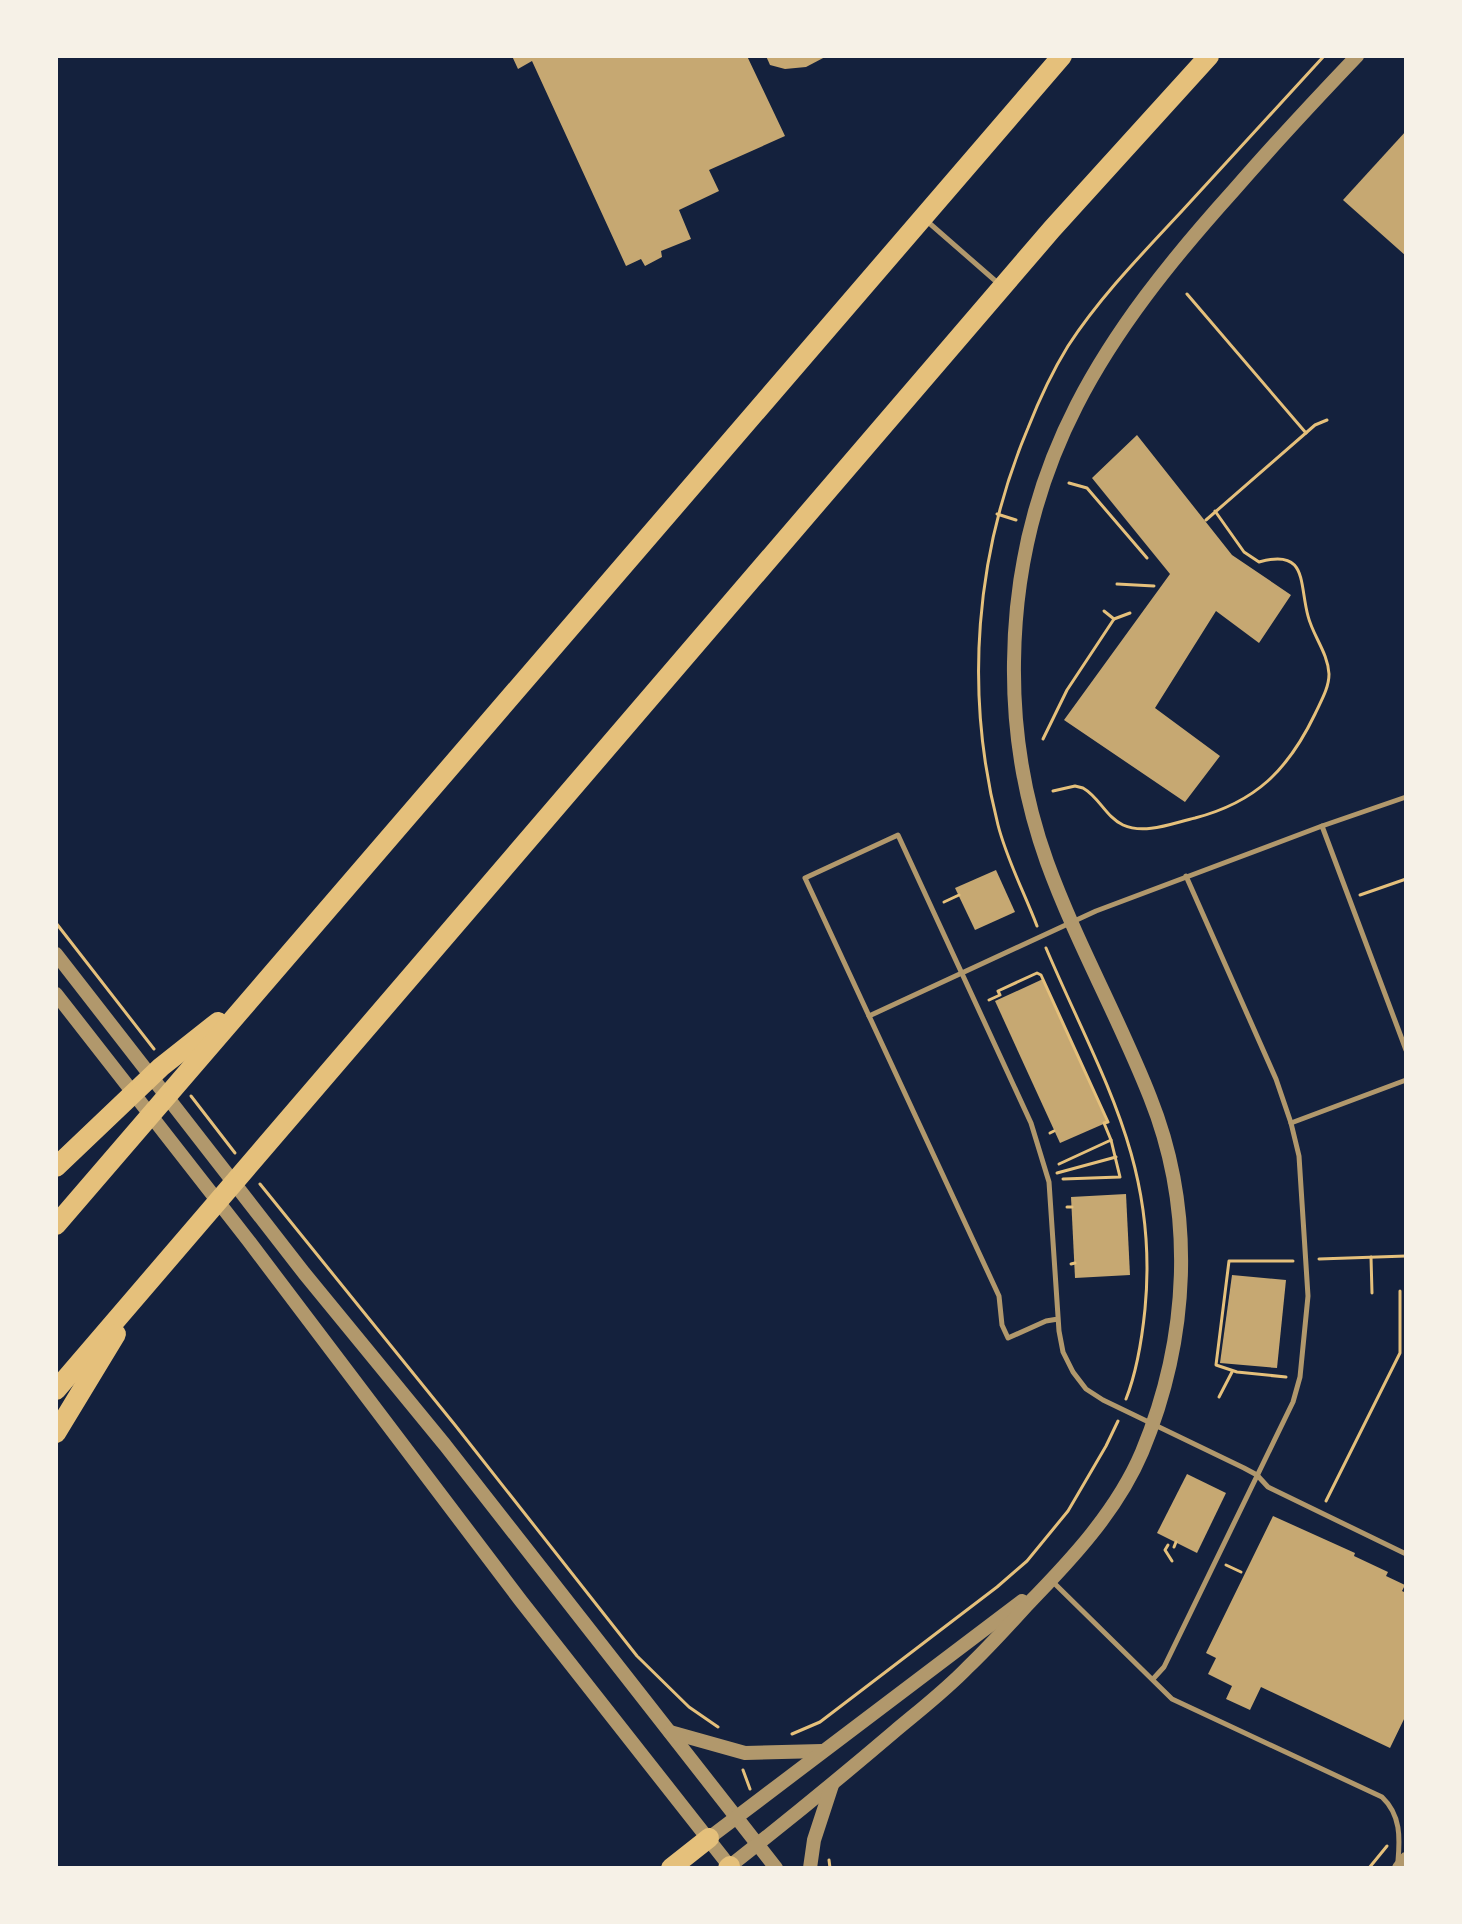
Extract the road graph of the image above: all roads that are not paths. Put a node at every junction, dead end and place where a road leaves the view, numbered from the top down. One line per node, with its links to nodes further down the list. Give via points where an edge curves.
1 (1062, 56): 4 (highway)
2 (1209, 56): 5 (highway)
3 (1357, 56): 9 (street, via 1223,201 1139,303 1077,402 1045,475 1018,591 1015,715 1037,833)
4 (922, 217): 5 (lane); 12 (highway)
5 (1003, 287): 20 (highway)
6 (1406, 797): 7 (lane)
7 (1322, 826): 8 (lane); 15 (lane)
8 (1186, 876): 9 (lane); 17 (lane)
9 (1071, 921): 11 (lane); 23 (street, via 1152,1100 1177,1198 1180,1307 1174,1350)
10 (56, 954): 29 (street)
11 (962, 973): 14 (lane); 14 (lane, via 898,835 805,878); 21 (lane, via 1042,1153 1052,1202)
12 (255, 992): 18 (highway, via 161,1067); 19 (highway)
13 (56, 994): 33 (street)
14 (869, 1016): 21 (lane, via 999,1296 1008,1338)
15 (1406, 1050)
16 (1406, 1080): 17 (lane)
17 (1291, 1123): 25 (lane, via 1299,1156 1308,1296 1297,1389)
18 (56, 1167)
19 (56, 1225)
20 (147, 1283): 22 (highway); 24 (highway)
21 (1058, 1319): 23 (lane, via 1063,1352 1079,1382)
22 (56, 1390)
23 (1152, 1425): 25 (lane); 27 (street, via 1107,1513)
24 (56, 1433)
25 (1257, 1475): 26 (lane, via 1268,1487); 28 (lane, via 1164,1667)
26 (1406, 1554)
27 (1052, 1580): 28 (lane); 30 (street); 31 (street, via 966,1670)
28 (1153, 1679): 40 (lane, via 1172,1699 1388,1802 1396,1816)
29 (670, 1732): 30 (street, via 745,1753); 32 (street)
30 (822, 1751): 32 (street)
31 (832, 1785): 34 (street); 39 (street)
32 (736, 1818): 33 (street); 34 (street)
33 (709, 1838): 36 (street); 37 (highway)
34 (757, 1845): 36 (street); 38 (street)
35 (1406, 1859): 40 (street)
36 (730, 1867)
37 (671, 1868)
38 (776, 1868)
39 (810, 1868)
40 (1398, 1868)

